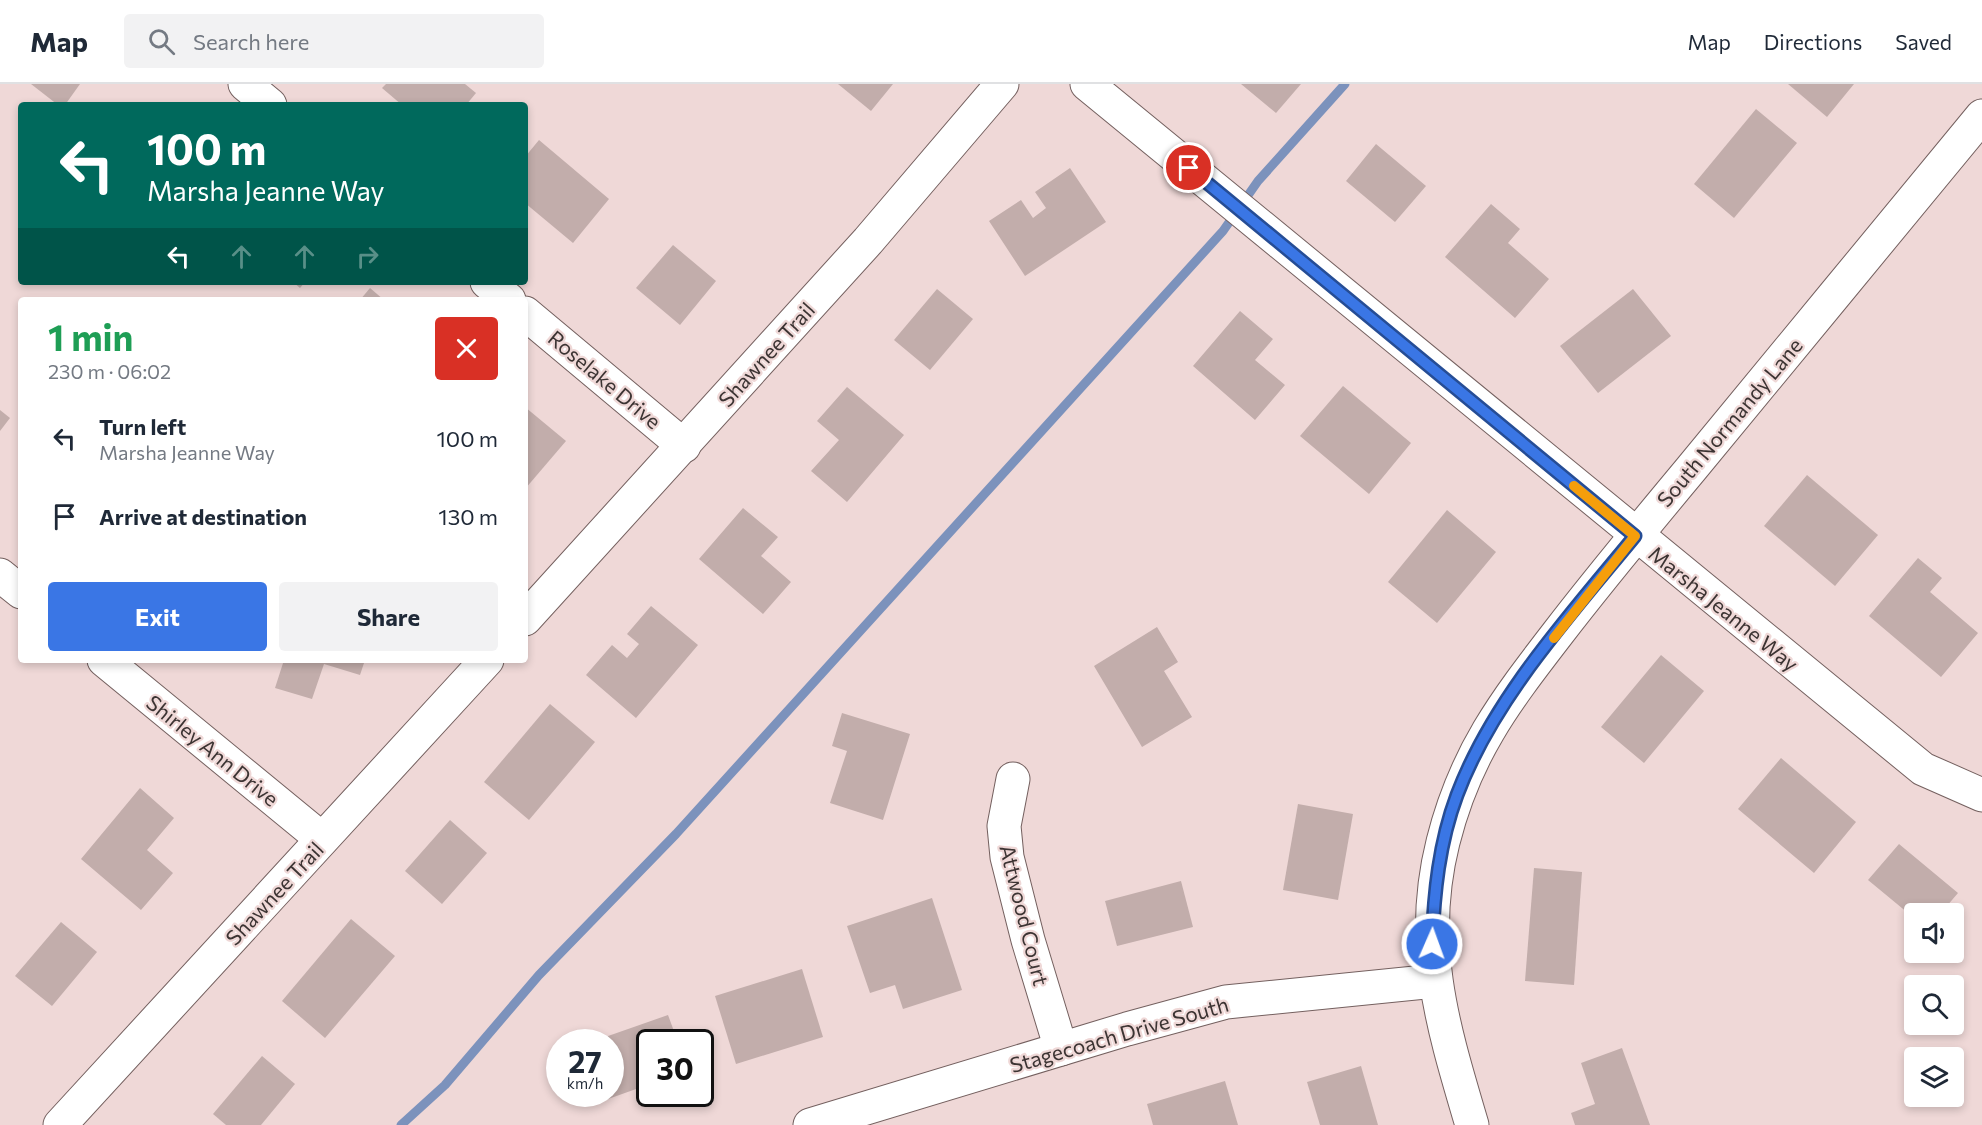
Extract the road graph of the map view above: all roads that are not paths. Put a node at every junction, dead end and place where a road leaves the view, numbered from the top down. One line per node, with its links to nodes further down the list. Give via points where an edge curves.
1 (245, 84): 4 (street)
2 (1002, 84): 9 (street, Shawnee Trail, via 876,232)
3 (1087, 84): 10 (street, Marsha Jeanne Way)
4 (266, 102)
5 (1982, 116): 10 (street, South Normandy Lane)
6 (491, 285): 7 (street)
7 (505, 297)
8 (528, 316): 9 (street, Roselake Drive)
9 (684, 446): 13 (street, Shawnee Trail)
10 (1635, 536): 17 (street, Marsha Jeanne Way, via 1923,769); 19 (street, South Normandy Lane, via 1501,707 1476,750 1456,796 1442,844 1434,894)
11 (0, 575): 12 (street)
12 (18, 590)
13 (528, 616)
14 (108, 663): 18 (street, Shirley Ann Drive)
15 (484, 663): 18 (street, Shawnee Trail)
16 (1013, 779): 20 (street, Attwood Court, via 1004,826 1007,857)
17 (1982, 795)
18 (322, 839): 21 (street, Shawnee Trail)
19 (1435, 981): 20 (street, Stagecoach Drive South, via 1226,1002); 23 (street, South Normandy Lane, via 1442,1026)
20 (1061, 1049): 22 (street, Stagecoach Drive South)
21 (60, 1125)
22 (810, 1125)
23 (1472, 1125)

